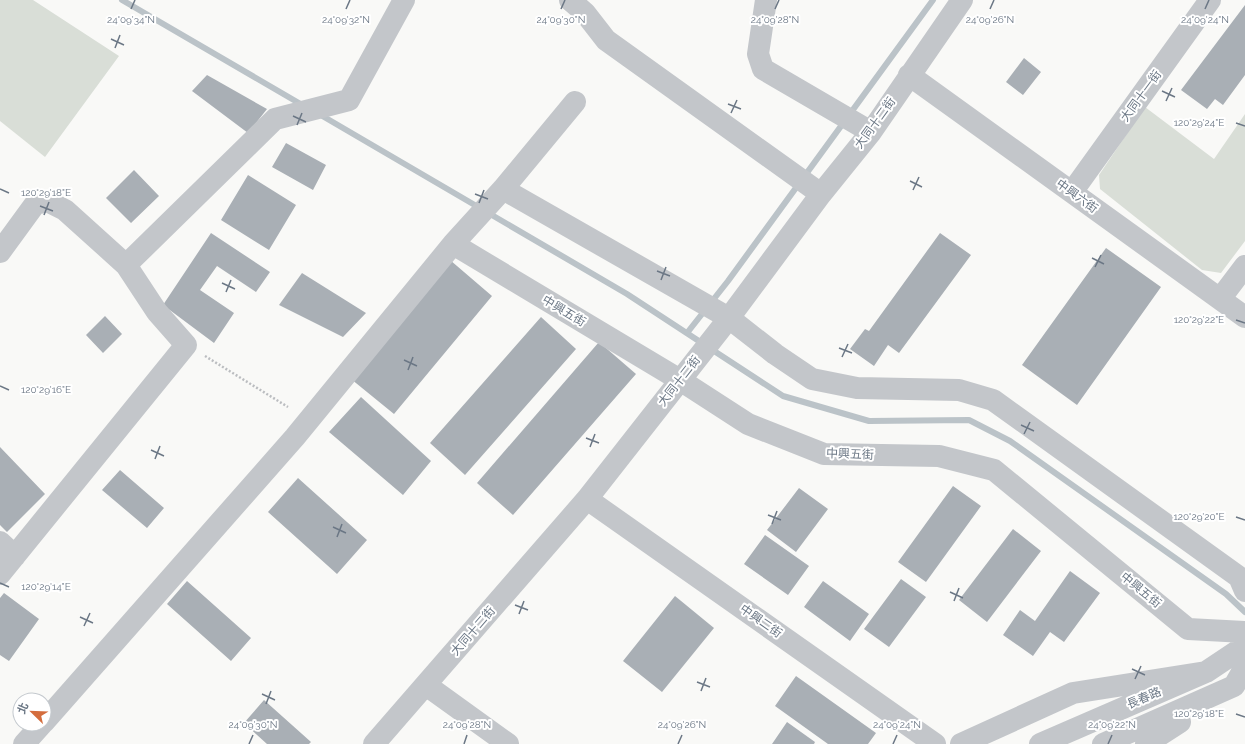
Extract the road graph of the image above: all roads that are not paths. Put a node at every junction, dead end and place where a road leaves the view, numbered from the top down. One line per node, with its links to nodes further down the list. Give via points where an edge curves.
1 (404, 0): 14 (street, via 349,100 275,119)
2 (570, 0): 10 (street, via 585,13 606,40)
3 (766, 0): 8 (street, via 758,54 763,69)
4 (962, 0): 6 (street, 大同十二街)
5 (1210, 0): 9 (street, 大同十一街)
6 (909, 75): 8 (street, 大同十二街); 9 (street, 中興六街)
7 (575, 102): 11 (street)
8 (871, 132): 10 (street, 大同十二街)
9 (1072, 192): 16 (street, 中興六街)
10 (821, 194): 18 (street, 大同十二街)
11 (497, 195): 12 (street); 18 (street)
12 (457, 240): 19 (street, 中興五街); 30 (street, via 295,437)
13 (0, 252): 14 (street, via 35,204 47,201 65,210)
14 (126, 265): 21 (street, via 157,312 186,345)
15 (1245, 266): 16 (street)
16 (1220, 299): 17 (street, 中興六街)
17 (1245, 317)
18 (728, 318): 19 (street, 大同十二街); 23 (street, via 812,379 857,388 959,390 993,400 1239,577)
19 (680, 379): 20 (street, 大同十二街); 24 (street, 中興五街, via 748,424 824,454 939,456 994,470 1188,629)
20 (587, 498): 28 (street, 大同十二街); 35 (street, 中興二街)
21 (8, 549): 22 (street)
22 (0, 574)
23 (1245, 591)
24 (1245, 632)
25 (1245, 646): 27 (street, 長春路)
26 (1245, 667): 29 (street)
27 (1206, 672): 36 (street, via 1073,693); 37 (street, 長春路)
28 (426, 684): 33 (street, 大同十二街); 34 (street)
29 (1234, 686): 38 (street); 39 (street)
30 (52, 713)
31 (35, 732): 32 (street)
32 (24, 744)
33 (374, 744)
34 (508, 744)
35 (935, 744)
36 (961, 744)
37 (1040, 744)
38 (1103, 744)
39 (1146, 744)

